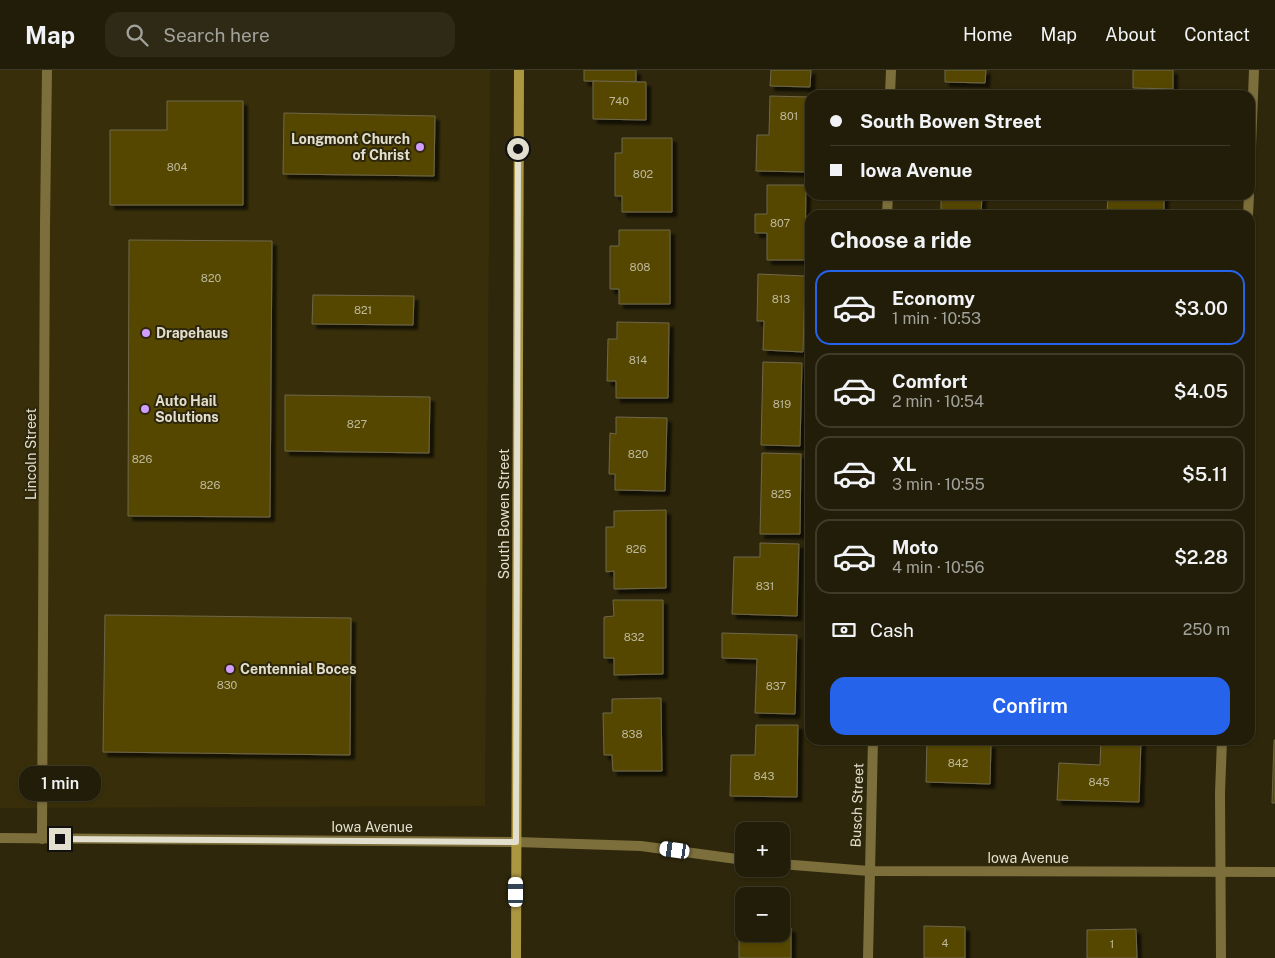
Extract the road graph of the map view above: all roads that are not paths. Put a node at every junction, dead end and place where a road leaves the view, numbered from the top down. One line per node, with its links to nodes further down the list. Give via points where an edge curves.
1 (47, 70): 10 (street, Lincoln Street)
2 (519, 70): 11 (street, South Bowen Street)
3 (891, 70): 5 (street)
4 (1254, 70): 6 (street)
5 (890, 90)
6 (1253, 90)
7 (873, 745): 14 (street, Busch Street)
8 (1222, 745): 15 (street)
9 (0, 838): 10 (street, Iowa Avenue)
10 (42, 839): 11 (street, Iowa Avenue)
11 (516, 842): 12 (street, Iowa Avenue, via 641,846); 17 (street, South Bowen Street)
12 (735, 859)
13 (790, 865): 14 (street, Iowa Avenue)
14 (869, 871): 15 (street, Iowa Avenue); 18 (street, Busch Street)
15 (1220, 872): 16 (street, Iowa Avenue); 19 (street)
16 (1275, 872)
17 (516, 958)
18 (868, 958)
19 (1221, 958)

